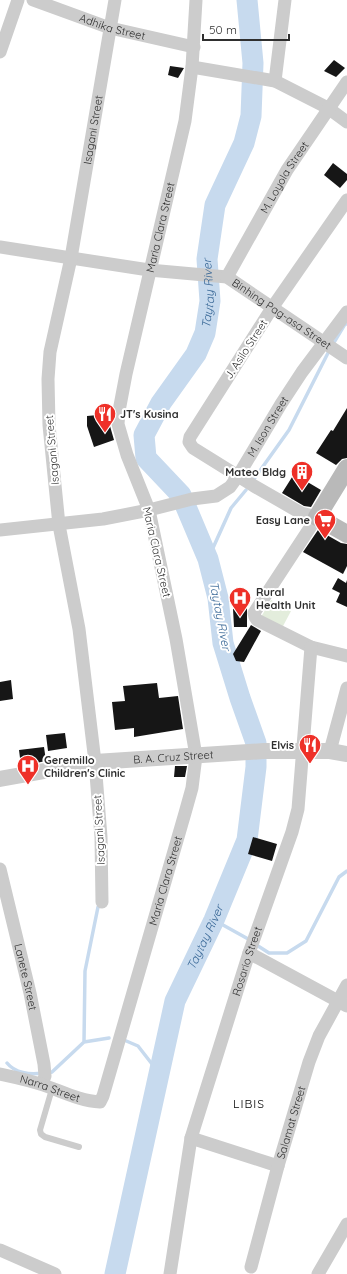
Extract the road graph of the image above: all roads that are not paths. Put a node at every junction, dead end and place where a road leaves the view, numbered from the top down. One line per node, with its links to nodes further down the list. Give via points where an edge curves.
1 (18, 0): 8 (street)
2 (33, 0): 6 (street, Adhika Street)
3 (115, 0): 6 (street, Isagani Street)
4 (196, 0): 7 (street, Maria Clara Street)
5 (285, 0): 10 (street)
6 (110, 28): 7 (street, Adhika Street); 16 (street, Isagani Street)
7 (194, 47): 9 (street, Maria Clara Street)
8 (0, 52)
9 (192, 67): 10 (street); 17 (street, Maria Clara Street, via 186,121)
10 (275, 81): 12 (street)
11 (347, 82): 12 (street, M. Loyola Street)
12 (328, 108): 13 (street); 18 (street, M. Loyola Street)
13 (347, 122)
14 (347, 200): 19 (street, J. Asilo Street)
15 (0, 247): 16 (street)
16 (71, 258): 17 (street); 27 (street, Isagani Street, via 50,352 48,379 49,425)
17 (149, 270): 18 (street); 25 (street, Maria Clara Street, via 126,374 118,424)
18 (221, 276): 19 (street, Binhing Pag-asa Street)
19 (272, 308): 21 (street, Binhing Pag-asa Street); 24 (street, J. Asilo Street, via 190,436 189,442 193,448)
20 (347, 312): 21 (street, M. Ison Street)
21 (325, 343): 22 (street, Binhing Pag-asa Street); 24 (street, M. Ison Street, via 281,404)
22 (347, 358)
23 (347, 468): 26 (main road)
24 (238, 476): 25 (street, M. Ison Street, via 230,486 216,496); 26 (street, via 301,513)
25 (149, 510): 27 (street, M. Ison Street); 36 (street, Maria Clara Street, via 176,639)
26 (317, 517): 29 (main road); 30 (street, via 254,613 257,620)
27 (59, 524): 28 (street, M. Ison Street); 37 (street, Isagani Street, via 79,629)
28 (0, 530)
29 (347, 534)
30 (311, 647): 31 (street); 33 (street, Rosario Street)
31 (347, 656)
32 (347, 688): 34 (street)
33 (303, 750): 34 (street, B. A. Cruz Street); 36 (street, B. A. Cruz Street); 41 (street, Rosario Street, via 298,809 294,825)
34 (330, 751): 35 (street, B. A. Cruz Street)
35 (347, 754)
36 (196, 756): 37 (street, B. A. Cruz Street); 46 (street, Maria Clara Street, via 186,813)
37 (95, 762): 38 (street, B. A. Cruz Street); 40 (street, Isagani Street, via 101,837)
38 (0, 778)
39 (0, 869): 45 (street, Lanete Street, via 30,993)
40 (102, 902)
41 (251, 948): 43 (street); 47 (street, Rosario Street)
42 (347, 985): 43 (street, Salamat Street)
43 (342, 1003): 49 (street, Salamat Street, via 319,1036)
44 (0, 1074): 45 (street, Narra Street)
45 (46, 1078): 46 (street, Narra Street, via 92,1101); 48 (lane, via 41,1134)
46 (100, 1102)
47 (191, 1138): 49 (street); 54 (street, Rosario Street)
48 (79, 1147)
49 (278, 1166): 52 (street, Salamat Street)
50 (347, 1224): 55 (street)
51 (0, 1250): 53 (street)
52 (251, 1267)
53 (55, 1274)
54 (170, 1274)
55 (318, 1274)

